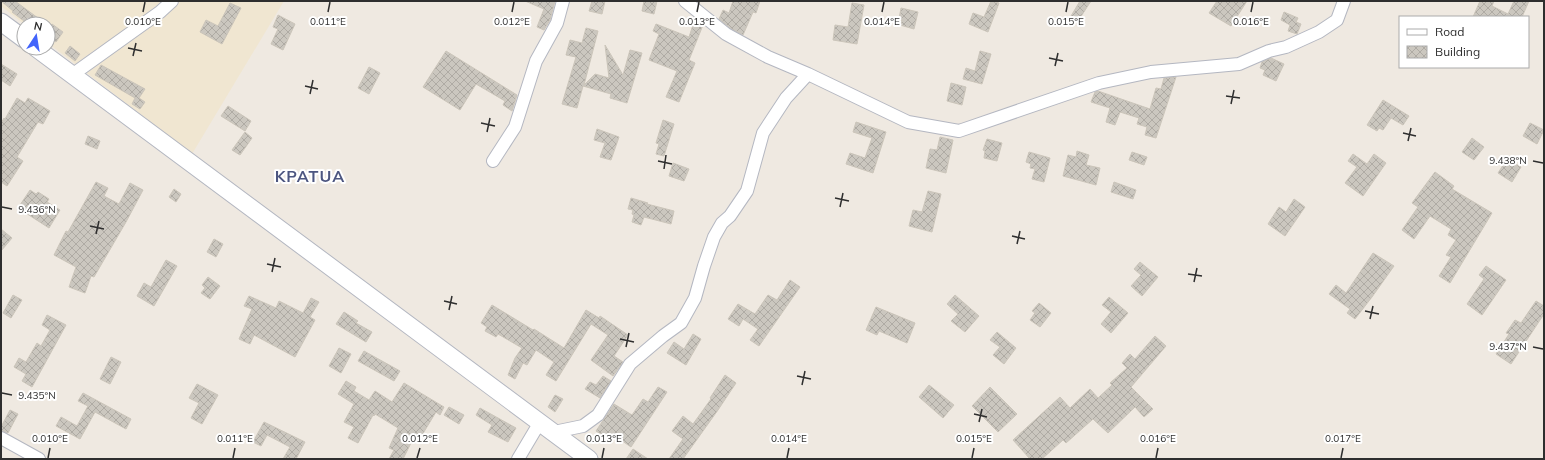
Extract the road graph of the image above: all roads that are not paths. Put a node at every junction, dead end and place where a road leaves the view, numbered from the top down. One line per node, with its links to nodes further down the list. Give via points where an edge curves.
1 (172, 1): 9 (street)
2 (564, 1): 10 (street, via 557,23 536,60 515,127)
3 (685, 1): 8 (street, via 726,34 768,57)
4 (1344, 1): 8 (street, via 1337,20 1319,32 1239,64 1151,72 1099,83 959,131 908,122)
5 (1, 22): 6 (main road)
6 (16, 33)
7 (47, 56): 9 (main road)
8 (808, 74): 11 (street, via 786,98 763,133 747,191 714,237 695,298 681,323 630,364 598,415 583,426)
9 (72, 75): 11 (main road)
10 (493, 161)
11 (547, 427): 14 (street); 15 (main road)
12 (1, 438): 13 (street)
13 (39, 459)
14 (518, 459)
15 (590, 459)

